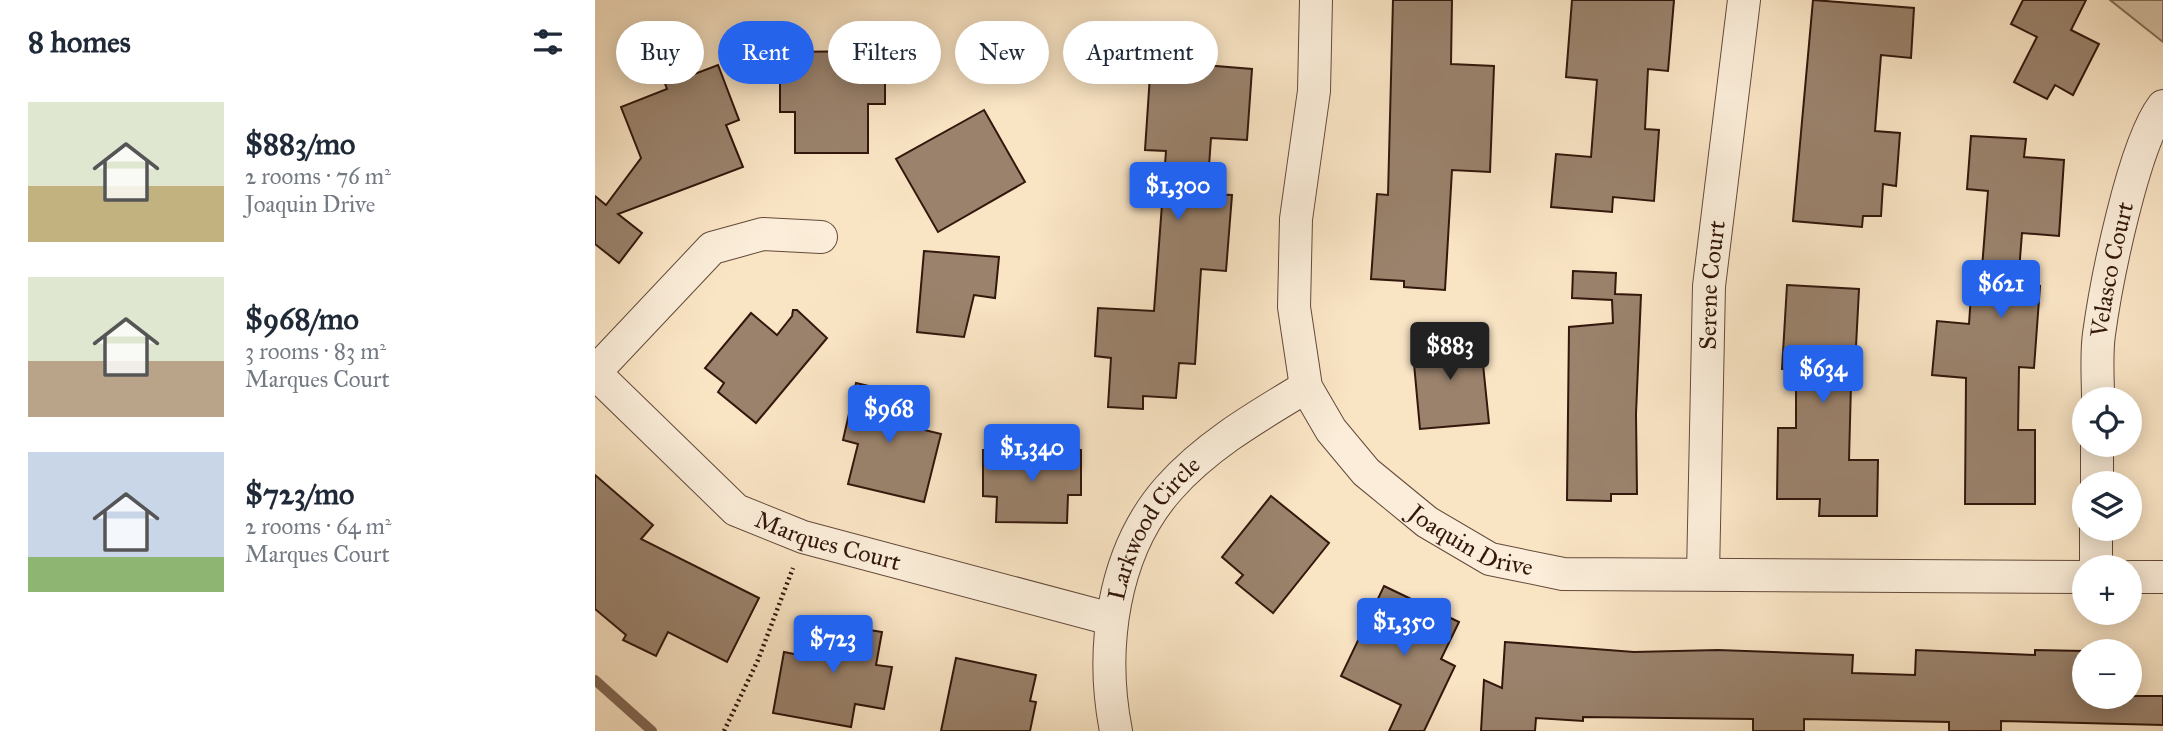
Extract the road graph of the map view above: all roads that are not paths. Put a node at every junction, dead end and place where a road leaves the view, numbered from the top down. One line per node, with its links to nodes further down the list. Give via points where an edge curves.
1 (1316, 0): 6 (street, Joaquin Drive, via 1314,91 1296,219 1294,307)
2 (1744, 0): 8 (street, Serene Court, via 1709,286)
3 (2163, 106): 7 (street, Velasco Court, via 2137,161 2113,262 2099,336)
4 (821, 237): 5 (street, via 763,234 712,248)
5 (595, 372): 12 (street, Marques Court, via 736,510 803,537)
6 (1306, 387): 8 (street, Joaquin Drive, via 1331,430 1366,472 1427,522 1490,559 1563,574); 12 (street, Larkwood Circle, via 1227,435 1168,489 1133,544)
7 (2098, 387)
8 (1703, 574): 9 (street, Joaquin Drive)
9 (2072, 577)
10 (2142, 577): 11 (street)
11 (2163, 577)
12 (1111, 619): 13 (street, Larkwood Circle, via 1109,699)
13 (1116, 731)

